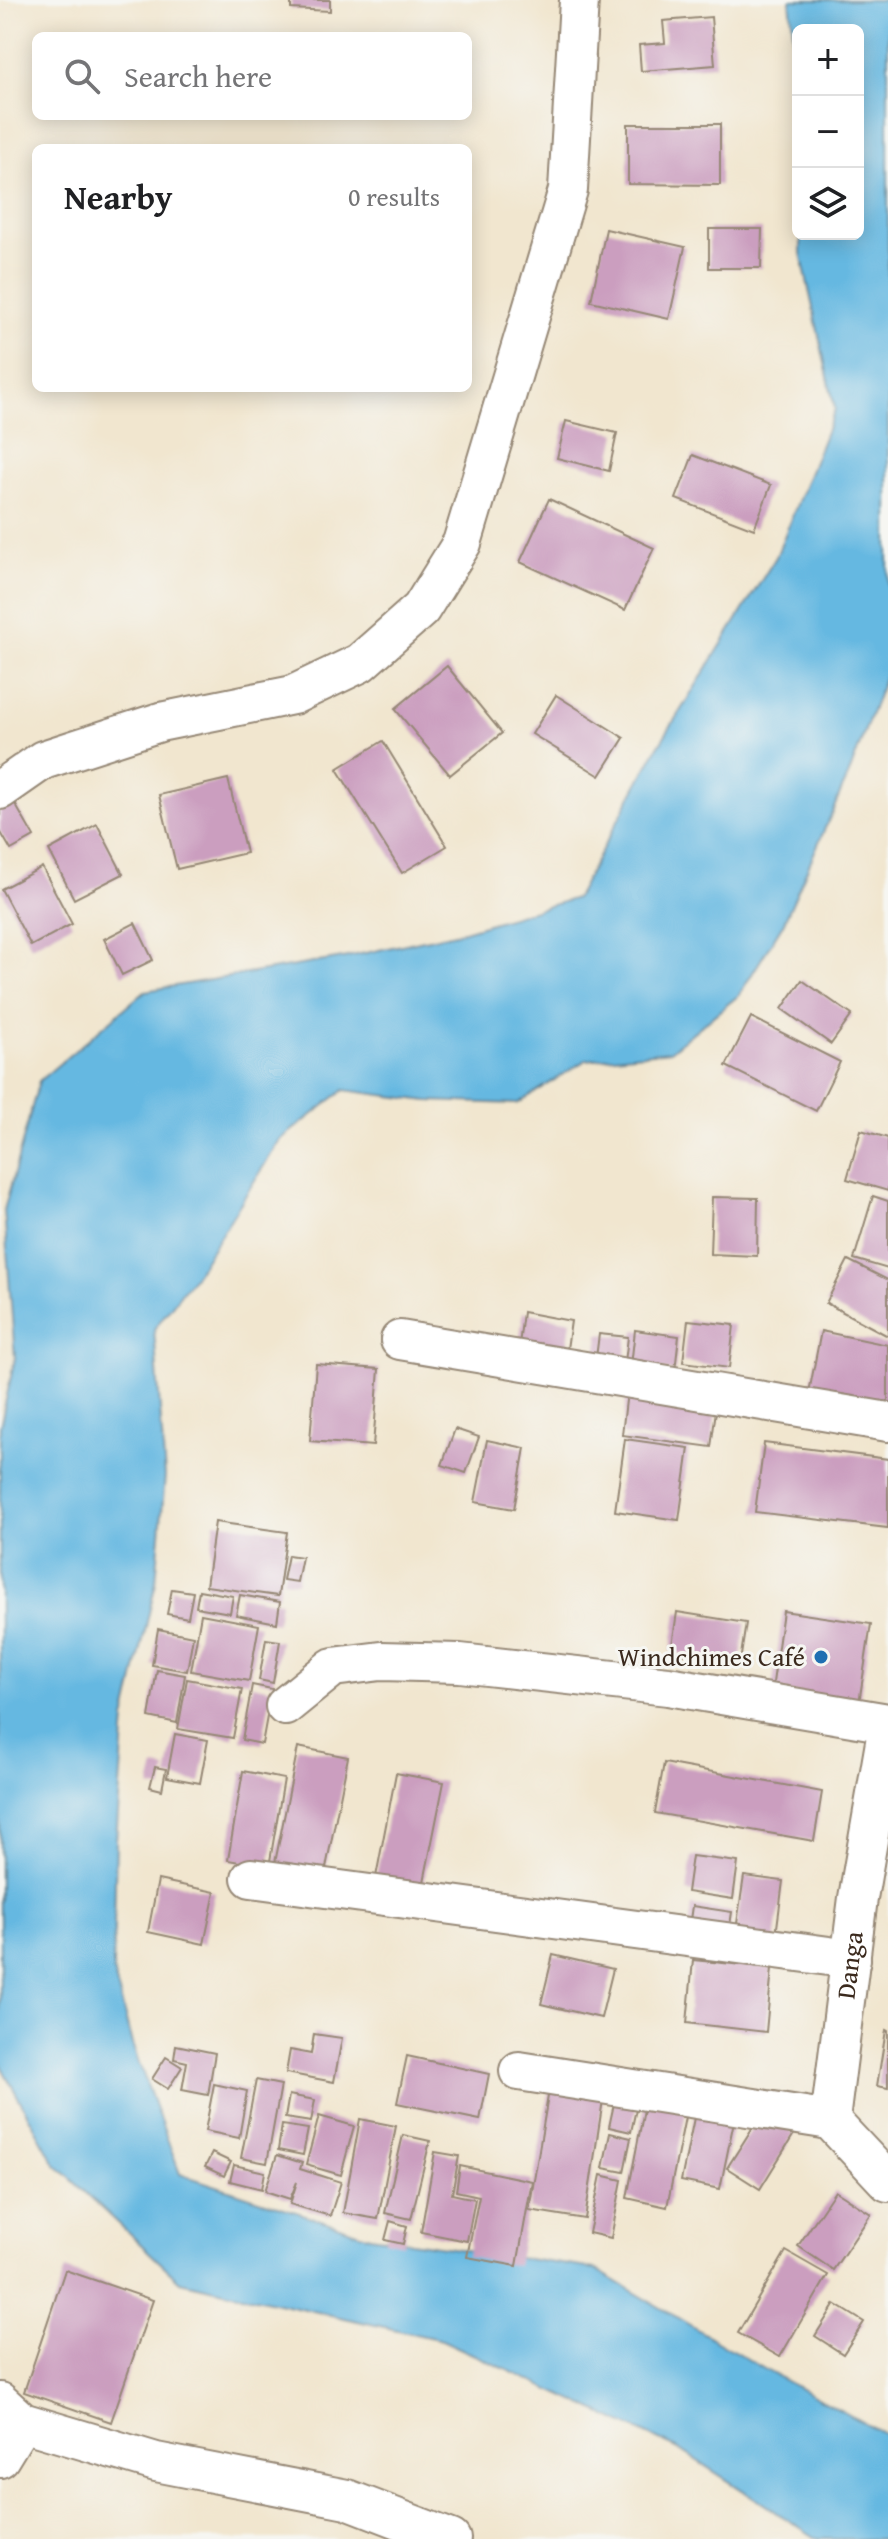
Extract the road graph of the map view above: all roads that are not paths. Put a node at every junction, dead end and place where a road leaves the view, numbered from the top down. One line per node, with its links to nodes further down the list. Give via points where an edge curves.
1 (579, 0): 2 (street, via 568,190 462,543 421,609 360,663 293,695 160,722 58,755)
2 (0, 790)
3 (400, 1340): 4 (street)
4 (888, 1422)
5 (285, 1706): 6 (street, via 333,1667 381,1661 460,1663 668,1686)
6 (888, 1724): 8 (street, Danga)
7 (251, 1878): 8 (street)
8 (851, 1959): 10 (street, Danga)
9 (519, 2071): 10 (street)
10 (830, 2120): 11 (street)
11 (888, 2182)
12 (11, 2412): 13 (street); 14 (street, via 156,2462 347,2499)
13 (0, 2458)
14 (451, 2539)

